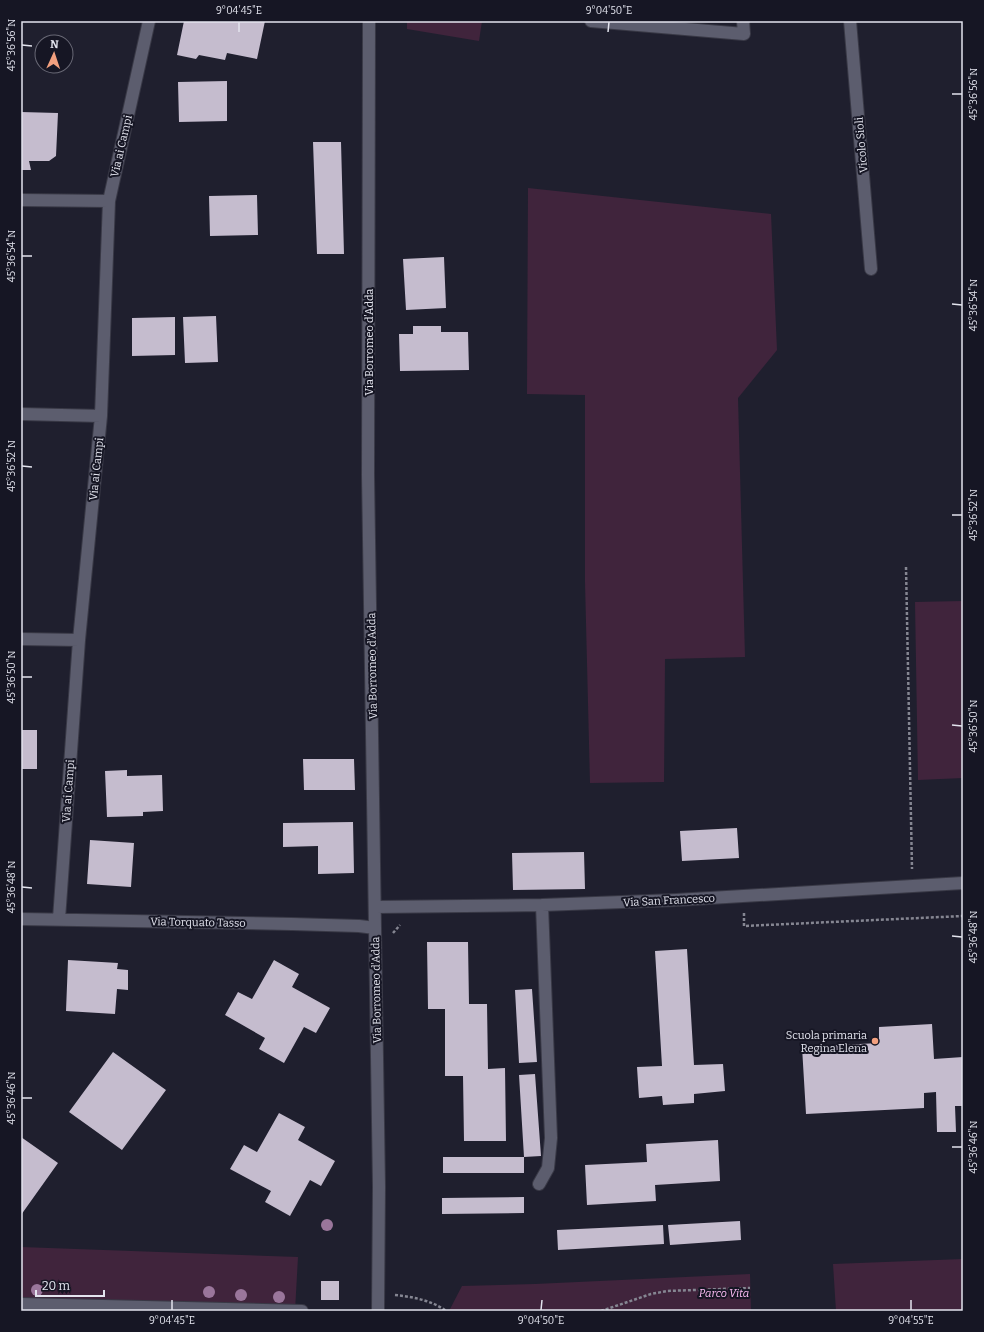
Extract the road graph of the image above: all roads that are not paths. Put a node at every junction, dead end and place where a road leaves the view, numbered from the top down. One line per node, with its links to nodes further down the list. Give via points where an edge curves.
1 (149, 21): 7 (street, Via ai Campi)
2 (369, 21): 15 (street, Via Borromeo d'Adda, via 368,475)
3 (591, 21): 4 (street, via 744,34)
4 (743, 21)
5 (850, 21): 8 (street, Vicolo Sioli)
6 (21, 200): 7 (street)
7 (109, 201): 10 (street, Via ai Campi)
8 (871, 269)
9 (21, 414): 10 (street)
10 (101, 416): 12 (street, Via ai Campi)
11 (21, 640): 12 (street)
12 (79, 640): 17 (street, Via ai Campi)
13 (963, 883): 14 (street, Via San Francesco, via 684,900)
14 (542, 905): 15 (street, Via San Francesco); 19 (street, via 551,1138 548,1168)
15 (375, 907): 18 (street, Via Borromeo d'Adda)
16 (21, 919): 17 (street, Via Torquato Tasso)
17 (59, 919): 18 (street, Via Torquato Tasso)
18 (375, 928): 22 (street, Via Borromeo d'Adda)
19 (539, 1184)
20 (21, 1304): 21 (street)
21 (302, 1311)
22 (378, 1311)

